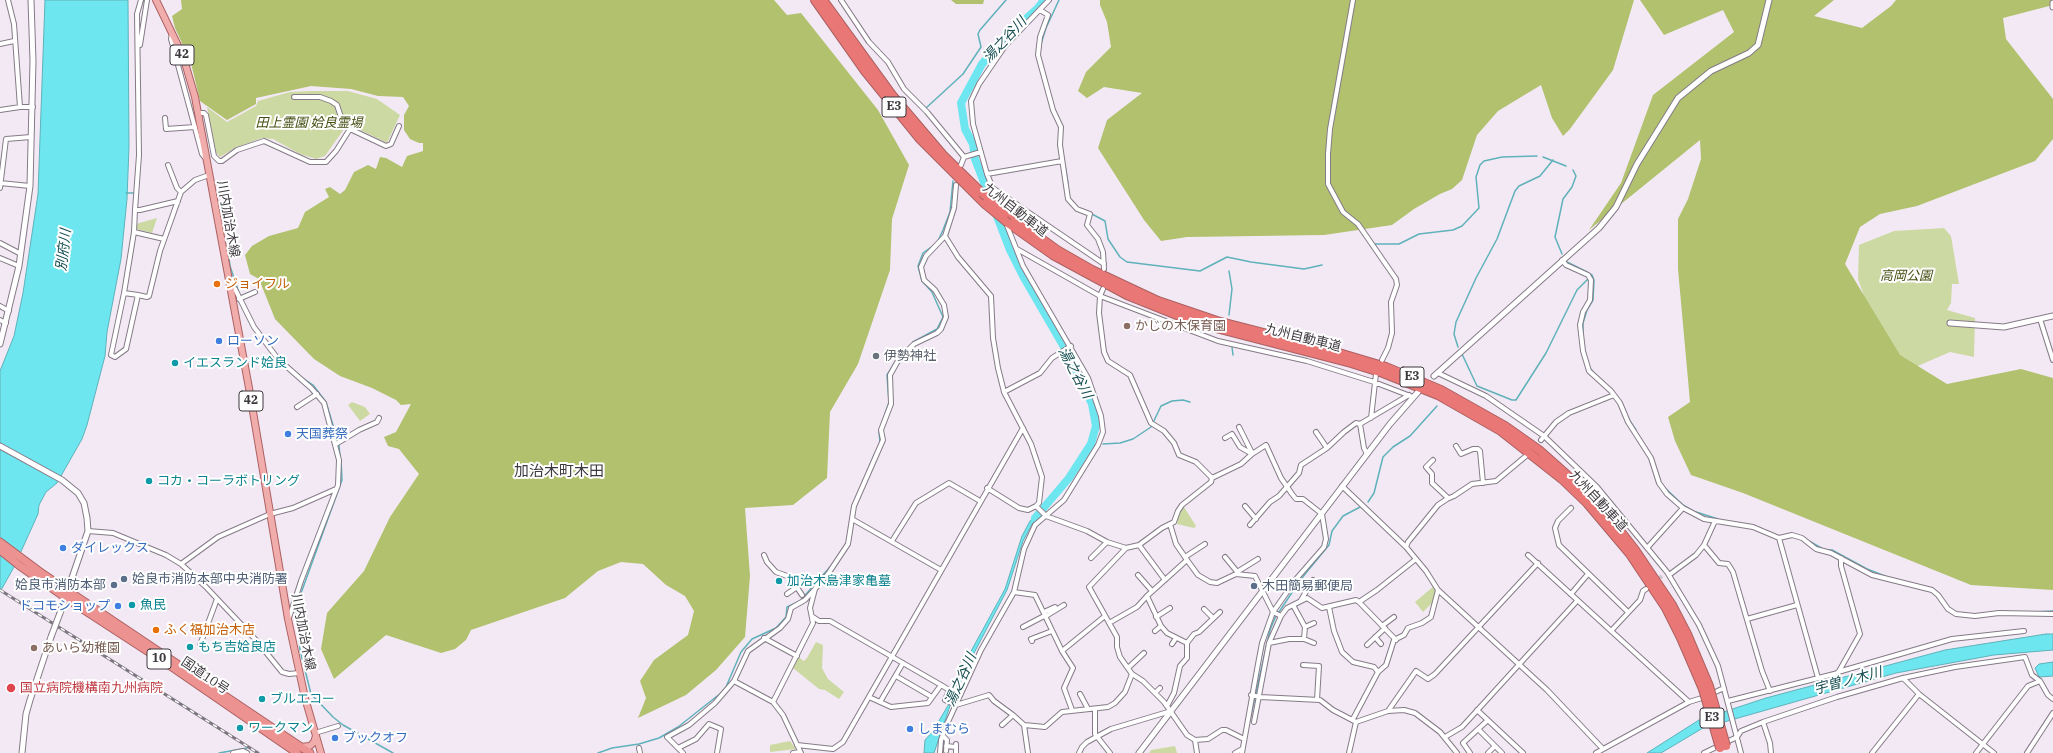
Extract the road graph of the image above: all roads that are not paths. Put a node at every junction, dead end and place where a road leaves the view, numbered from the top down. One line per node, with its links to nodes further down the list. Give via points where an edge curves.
1 (8, 0): 16 (street, via 14,24)
2 (32, 0): 20 (street)
3 (141, 0): 44 (street, via 137,14 139,155)
4 (147, 0): 18 (street)
5 (156, 0): 15 (main road, 川内加治木線 / 42)
6 (815, 0): 229 (highway, 九州自動車道 / E3, bridge, via 866,71 920,139 985,204 1053,255 1134,298 1182,317 1383,373 1438,396 1501,431 1562,479 1609,527 1666,608)
7 (823, 0): 229 (highway, 九州自動車道 / E3, bridge, via 871,68 944,155 982,193 1057,250 1158,302 1217,321 1386,367 1441,390 1505,426 1539,450 1614,523 1635,550 1672,605 1687,634)
8 (841, 0): 30 (street, via 869,42 888,62 904,89 927,112)
9 (1049, 0): 14 (street)
10 (1353, 0): 72 (street, via 1330,129 1328,184 1343,212 1358,224 1396,279 1397,285 1391,302 1392,333)
11 (1770, 0): 52 (street, via 1758,45 1749,53 1711,71 1678,98 1637,164 1616,207 1599,228)
12 (2053, 3): 13 (street)
13 (2053, 7)
14 (1040, 10): 29 (street, via 1004,46 971,101 973,124); 32 (street, via 1048,15 1040,37 1038,55 1052,110 1061,127)
15 (172, 32): 23 (main road, 川内加治木線 / 42, via 189,70); 26 (street, via 170,35)
16 (14, 41): 17 (street); 21 (street)
17 (0, 44)
18 (140, 60)
19 (294, 96): 27 (street, via 320,97 331,101 337,105 341,117)
20 (33, 106): 21 (street); 28 (street)
21 (20, 107): 22 (street)
22 (0, 110)
23 (198, 113): 27 (street, via 206,115 214,156 219,161 237,150 264,141 310,162 326,162); 31 (main road, 川内加治木線 / 42)
24 (165, 118): 26 (street, via 166,129)
25 (399, 126): 27 (street, via 390,144 386,146)
26 (195, 127): 31 (street, via 202,154)
27 (350, 129)
28 (32, 137): 37 (street, via 6,139); 39 (street)
29 (981, 153): 30 (street); 35 (street)
30 (964, 158): 34 (street)
31 (207, 160): 36 (main road, 川内加治木線 / 42)
32 (1062, 161): 35 (street); 53 (street, via 1068,199 1077,209 1090,214 1087,225 1098,239)
33 (168, 165): 42 (street)
34 (961, 165)
35 (988, 174): 41 (street)
36 (209, 176): 42 (street, via 195,180); 56 (main road, 川内加治木線 / 42)
37 (0, 183): 39 (street); 40 (street)
38 (956, 185): 46 (street, via 954,208)
39 (30, 186): 50 (street)
40 (0, 188)
41 (994, 188): 49 (street); 53 (street)
42 (181, 192): 43 (street)
43 (178, 201): 44 (street); 47 (street)
44 (135, 210): 45 (street)
45 (134, 232): 47 (street); 58 (street)
46 (945, 236): 77 (street, via 958,257 991,296 994,343); 115 (street, via 926,256 921,267 924,280 935,290 944,305 946,317 941,329 914,344 899,359 890,375 891,404 881,430 883,440 854,506)
47 (164, 239): 60 (street, via 149,296)
48 (0, 242): 50 (street)
49 (1016, 249): 61 (street); 71 (street, via 1023,266)
50 (21, 254): 54 (street)
51 (0, 258): 54 (street)
52 (1562, 260): 75 (street); 80 (street, via 1566,265 1588,275 1591,280 1590,300 1583,312 1580,325 1583,352 1589,371)
53 (1104, 264): 55 (street)
54 (19, 266): 64 (street)
55 (1104, 270)
56 (230, 289): 62 (street, via 235,289); 112 (main road, 川内加治木線 / 42)
57 (1103, 289): 61 (street)
58 (124, 292): 60 (street); 60 (street, via 112,355 115,357 126,349)
59 (255, 292): 62 (street)
60 (138, 295)
61 (1100, 296): 76 (street, via 1218,342 1307,361); 100 (street, via 1099,313 1104,352 1108,361 1130,374 1151,423 1164,431 1174,443 1179,455 1196,462)
62 (241, 299): 79 (street, via 254,327 278,359)
63 (0, 306): 64 (street)
64 (9, 311): 68 (street)
65 (2053, 316): 66 (street)
66 (2040, 319): 69 (street, via 2004,327); 73 (street)
67 (0, 320): 68 (street)
68 (6, 323): 70 (street)
69 (1950, 323)
70 (0, 344)
71 (1070, 347): 77 (street, via 1052,358 1040,373); 114 (street, via 1080,361 1094,392 1103,432 1072,488 1056,508)
72 (1382, 360)
73 (2053, 360)
74 (1376, 374): 76 (street)
75 (1436, 374): 89 (street, via 1486,396)
76 (1374, 382): 81 (street); 84 (street)
77 (1004, 392): 87 (street)
78 (1418, 392): 81 (street)
79 (317, 394): 82 (street); 92 (street, via 327,412)
80 (1614, 395): 89 (street, via 1569,413 1556,422); 111 (street, via 1651,458 1659,483)
81 (1411, 396): 84 (street); 97 (street)
82 (297, 407)
83 (379, 418): 92 (street, via 377,422)
84 (1371, 418): 85 (street)
85 (1360, 424): 95 (street, via 1356,423); 97 (street)
86 (1239, 427): 96 (street)
87 (1023, 428): 104 (street); 109 (street, via 1032,444 1042,477 1042,491)
88 (1316, 432): 95 (street)
89 (1544, 436): 91 (street); 130 (street, via 1597,487)
90 (1225, 438): 96 (street, via 1232,434 1240,447)
91 (1540, 440)
92 (337, 443): 105 (street, via 340,479)
93 (0, 446): 120 (street, via 62,480 78,493 84,502)
94 (1456, 446): 101 (street, via 1461,454 1473,449 1480,451)
95 (1327, 448): 102 (street, via 1302,465 1299,473)
96 (1252, 454): 100 (street, via 1241,464); 102 (street, via 1266,446)
97 (1367, 454): 103 (street)
98 (1526, 456): 101 (street, via 1496,481)
99 (1433, 460): 106 (street, via 1426,467 1432,474 1432,483)
100 (1212, 478): 118 (street, via 1211,482 1182,506 1174,522)
101 (1483, 483): 106 (street, via 1472,484)
102 (1287, 486): 113 (street, via 1296,499 1303,499); 116 (street)
103 (1342, 486): 113 (street); 128 (street)
104 (987, 488): 107 (street); 109 (street, via 1019,508 1028,510)
105 (336, 489): 112 (street, via 293,508); 184 (street)
106 (1448, 498): 128 (street, via 1438,505)
107 (980, 501): 122 (street, via 949,483 916,503); 143 (street)
108 (1245, 506): 116 (street)
109 (1037, 507): 114 (street)
110 (1571, 508): 146 (street, via 1558,521 1555,528 1559,544)
111 (1683, 508): 117 (street); 130 (street)
112 (270, 514): 142 (street, via 218,537); 184 (main road, 川内加治木線 / 42)
113 (1322, 514): 156 (street); 177 (street, via 1326,539 1324,547 1297,578)
114 (1045, 515): 124 (street, via 1087,531); 157 (street, via 1035,525 1024,549)
115 (852, 519): 122 (street); 152 (street, via 848,544)
116 (1256, 519): 119 (street)
117 (1715, 522): 121 (street, via 1753,527); 127 (street)
118 (1170, 524): 126 (street); 136 (street, via 1176,544)
119 (1250, 525)
120 (88, 531): 142 (street, via 113,533); 158 (street)
121 (1779, 538): 137 (street, via 1792,535 1802,538 1816,549); 169 (street)
122 (892, 541): 143 (street)
123 (0, 542): 141 (highway, 国道10号 / 10)
124 (1107, 542): 129 (street); 135 (street)
125 (1205, 544): 136 (street)
126 (1139, 545): 129 (street); 149 (street)
127 (1704, 545): 145 (street, via 1696,555); 185 (street, via 1719,563 1728,564 1734,572)
128 (1406, 547): 139 (street)
129 (1126, 548): 179 (street, via 1089,588)
130 (1647, 548): 145 (street)
131 (0, 550): 141 (highway, 国道10号 / 10)
132 (764, 555): 151 (street, via 776,572 790,577)
133 (1528, 555): 140 (street)
134 (1225, 557): 144 (street)
135 (1091, 558)
136 (1186, 558): 144 (street, via 1198,575 1210,582 1218,583); 149 (street)
137 (1841, 558): 178 (street, via 1872,575 1932,590 1956,614); 220 (street, via 1860,634)
138 (1258, 559): 144 (street)
139 (1416, 559): 154 (street); 166 (street)
140 (1538, 563): 160 (street); 189 (street)
141 (22, 564): 158 (highway, 国道10号 / 10)
142 (181, 564): 163 (street)
143 (941, 570): 213 (street)
144 (1238, 573): 156 (street, via 1255,576)
145 (1668, 573): 148 (street); 230 (street, via 1699,626 1718,666)
146 (1588, 574): 160 (street); 175 (street)
147 (1138, 575): 155 (street)
148 (1662, 576)
149 (1165, 580): 155 (street)
150 (1313, 580): 164 (street)
151 (797, 587): 159 (street); 162 (street)
152 (815, 589): 162 (street); 180 (street, via 810,608)
153 (1646, 589): 175 (street, via 1640,600)
154 (1438, 590): 189 (street); 201 (street, via 1431,617 1408,628 1404,635)
155 (1152, 591): 161 (street)
156 (1263, 591): 177 (street); 251 (street)
157 (1014, 592): 176 (street, via 1035,596); 245 (street, via 981,650)
158 (66, 594): 275 (highway, 国道10号 / 10); 279 (street, bridge, via 26,714)
159 (787, 594)
160 (1571, 594): 165 (street)
161 (1147, 596): 181 (street); 186 (street, via 1137,607)
162 (803, 597): 198 (street, via 791,608 788,619 780,628)
163 (218, 599): 208 (street); 219 (street, via 282,672)
164 (1301, 600): 168 (street); 171 (street, via 1308,598 1322,608)
165 (1577, 601): 195 (street); 215 (street)
166 (1359, 602): 171 (street, via 1356,600); 192 (street)
167 (1064, 605): 176 (street)
168 (1293, 605): 177 (street); 191 (street)
169 (1797, 605): 185 (street); 223 (street)
170 (1055, 607): 176 (street)
171 (1329, 607): 218 (street, via 1342,652 1353,662 1374,667)
172 (1170, 608): 181 (street)
173 (1204, 609): 183 (street)
174 (1220, 612): 183 (street)
175 (1628, 612): 195 (street)
176 (1045, 614): 190 (street); 193 (street)
177 (1277, 614): 204 (street); 235 (street, via 1262,643)
178 (2053, 614)
179 (1105, 616): 186 (street); 210 (street)
180 (813, 617): 212 (street, via 813,623); 213 (street, via 819,621 830,621)
181 (1156, 617): 188 (street)
182 (1394, 617): 192 (street)
183 (1213, 618): 203 (street)
184 (288, 619): 219 (main road, 川内加治木線 / 42)
185 (1747, 619): 231 (street)
186 (1109, 623): 217 (street, via 1117,637 1120,657)
187 (1314, 623): 191 (street)
188 (1161, 626): 194 (street); 199 (street)
189 (1478, 626): 215 (street); 252 (street, via 1435,674 1428,679 1416,671)
190 (1023, 627)
191 (1305, 627): 200 (street)
192 (1383, 627): 197 (street); 201 (street)
193 (1052, 630): 202 (street, via 1031,639); 210 (street)
194 (1155, 631)
195 (1611, 631): 243 (street)
196 (2024, 631): 220 (street, via 1952,639)
197 (1375, 637): 207 (street); 209 (street)
198 (764, 638): 212 (street); 225 (street, via 748,650)
199 (1176, 638): 203 (street); 206 (street)
200 (1304, 639): 204 (street); 205 (street)
201 (1396, 640): 218 (street, via 1386,665)
202 (1032, 641)
203 (1187, 643): 246 (street, via 1187,658 1180,666 1174,693)
204 (1269, 643): 238 (street)
205 (1314, 643)
206 (1172, 644)
207 (1381, 644)
208 (200, 645)
209 (1367, 645)
210 (1062, 651): 249 (street, via 1073,668 1064,688)
211 (1144, 654): 217 (street)
212 (797, 656): 241 (street)
213 (891, 656): 214 (street); 236 (street)
214 (903, 663): 222 (street); 227 (street)
215 (1519, 664): 250 (street); 274 (street)
216 (1303, 665): 240 (street, via 1319,666)
217 (1128, 668): 221 (street)
218 (1378, 672): 256 (street)
219 (299, 673): 263 (main road, 川内加治木線 / 42)
220 (1838, 673): 223 (street)
221 (1132, 674): 233 (street); 248 (street, via 1125,692 1115,703)
222 (896, 676): 237 (street); 242 (street)
223 (1818, 678): 231 (street)
224 (1903, 678): 226 (street, via 1955,667 2025,657 2032,675); 234 (street); 258 (street)
225 (734, 681): 241 (street); 273 (street, via 715,703 689,725 667,737)
226 (2040, 681): 239 (street, via 2048,696); 270 (street, via 2028,686)
227 (940, 685): 237 (street); 245 (street, via 949,690 945,700)
228 (1160, 688): 233 (street)
229 (1706, 688): 276 (highway, 九州自動車道 / E3, bridge)
230 (1724, 688): 243 (street); 244 (street)
231 (1770, 691): 244 (street)
232 (1080, 694): 247 (street)
233 (1155, 694): 246 (street)
234 (1919, 694): 270 (street); 306 (street)
235 (1252, 695): 238 (street); 268 (street)
236 (869, 697): 242 (street); 271 (street, via 843,742 838,746 833,749)
237 (932, 697): 242 (street, via 928,703 891,707)
238 (1259, 697): 240 (street); 257 (street)
239 (2053, 699)
240 (1316, 700): 256 (street)
241 (773, 702): 271 (street, via 783,715)
242 (880, 702)
243 (1689, 702): 274 (street)
244 (1728, 702): 267 (street)
245 (956, 705): 254 (street, via 989,695); 264 (street)
246 (1167, 706): 251 (street)
247 (1088, 709): 248 (street); 249 (street)
248 (1095, 709): 265 (street)
249 (1072, 710): 260 (street, via 1062,712 1045,727)
250 (1477, 710): 255 (street); 266 (street, via 1462,727)
251 (1171, 711): 265 (street, via 1111,729); 269 (street, via 1187,735); 293 (street)
252 (1388, 711): 256 (street); 266 (street, via 1404,710 1415,713)
253 (2053, 713): 309 (street)
254 (1013, 715): 259 (street); 260 (street)
255 (1488, 720): 262 (street); 301 (street)
256 (1354, 721): 278 (street)
257 (1254, 722)
258 (1763, 722): 267 (street, via 1741,731); 305 (street)
259 (1002, 725)
260 (1024, 725): 290 (street)
261 (338, 726): 263 (street)
262 (1478, 729): 272 (street); 298 (street, via 1463,743)
263 (315, 734): 275 (main road, via 314,742 310,746); 283 (main road, 川内加治木線 / 42)
264 (943, 736): 288 (street); 289 (street, via 947,740 946,749 956,745)
265 (1098, 736): 291 (street, via 1082,746); 292 (street)
266 (1446, 737): 297 (street)
267 (1737, 737): 303 (street); 304 (street)
268 (1244, 739): 269 (street, via 1222,730 1208,739); 277 (street)
269 (1195, 740): 294 (street)
270 (1983, 744): 307 (street); 308 (street)
271 (797, 745): 287 (street)
272 (1495, 746): 299 (street); 300 (street)
273 (678, 748): 284 (street); 285 (street, via 696,738 709,724 721,729)
274 (1603, 749): 302 (street)
275 (299, 750): 282 (highway, 国道10号 / 10)
276 (1724, 750)
277 (1242, 751): 295 (street)
278 (1349, 752): 296 (street)
279 (22, 753)
280 (233, 753): 281 (street)
281 (248, 753)
282 (310, 753)
283 (321, 753)
284 (683, 753)
285 (717, 753)
286 (793, 753): 287 (street)
287 (800, 753)
288 (940, 753)
289 (956, 753)
290 (1028, 753)
291 (1079, 753)
292 (1110, 753)
293 (1139, 753)
294 (1197, 753)
295 (1235, 753)
296 (1355, 753)
297 (1457, 753)
298 (1470, 753)
299 (1488, 753)
300 (1502, 753)
301 (1523, 753)
302 (1596, 753)
303 (1704, 753)
304 (1741, 753)
305 (1771, 753)
306 (1872, 753)
307 (1976, 753)
308 (1994, 753)
309 (2027, 753)

